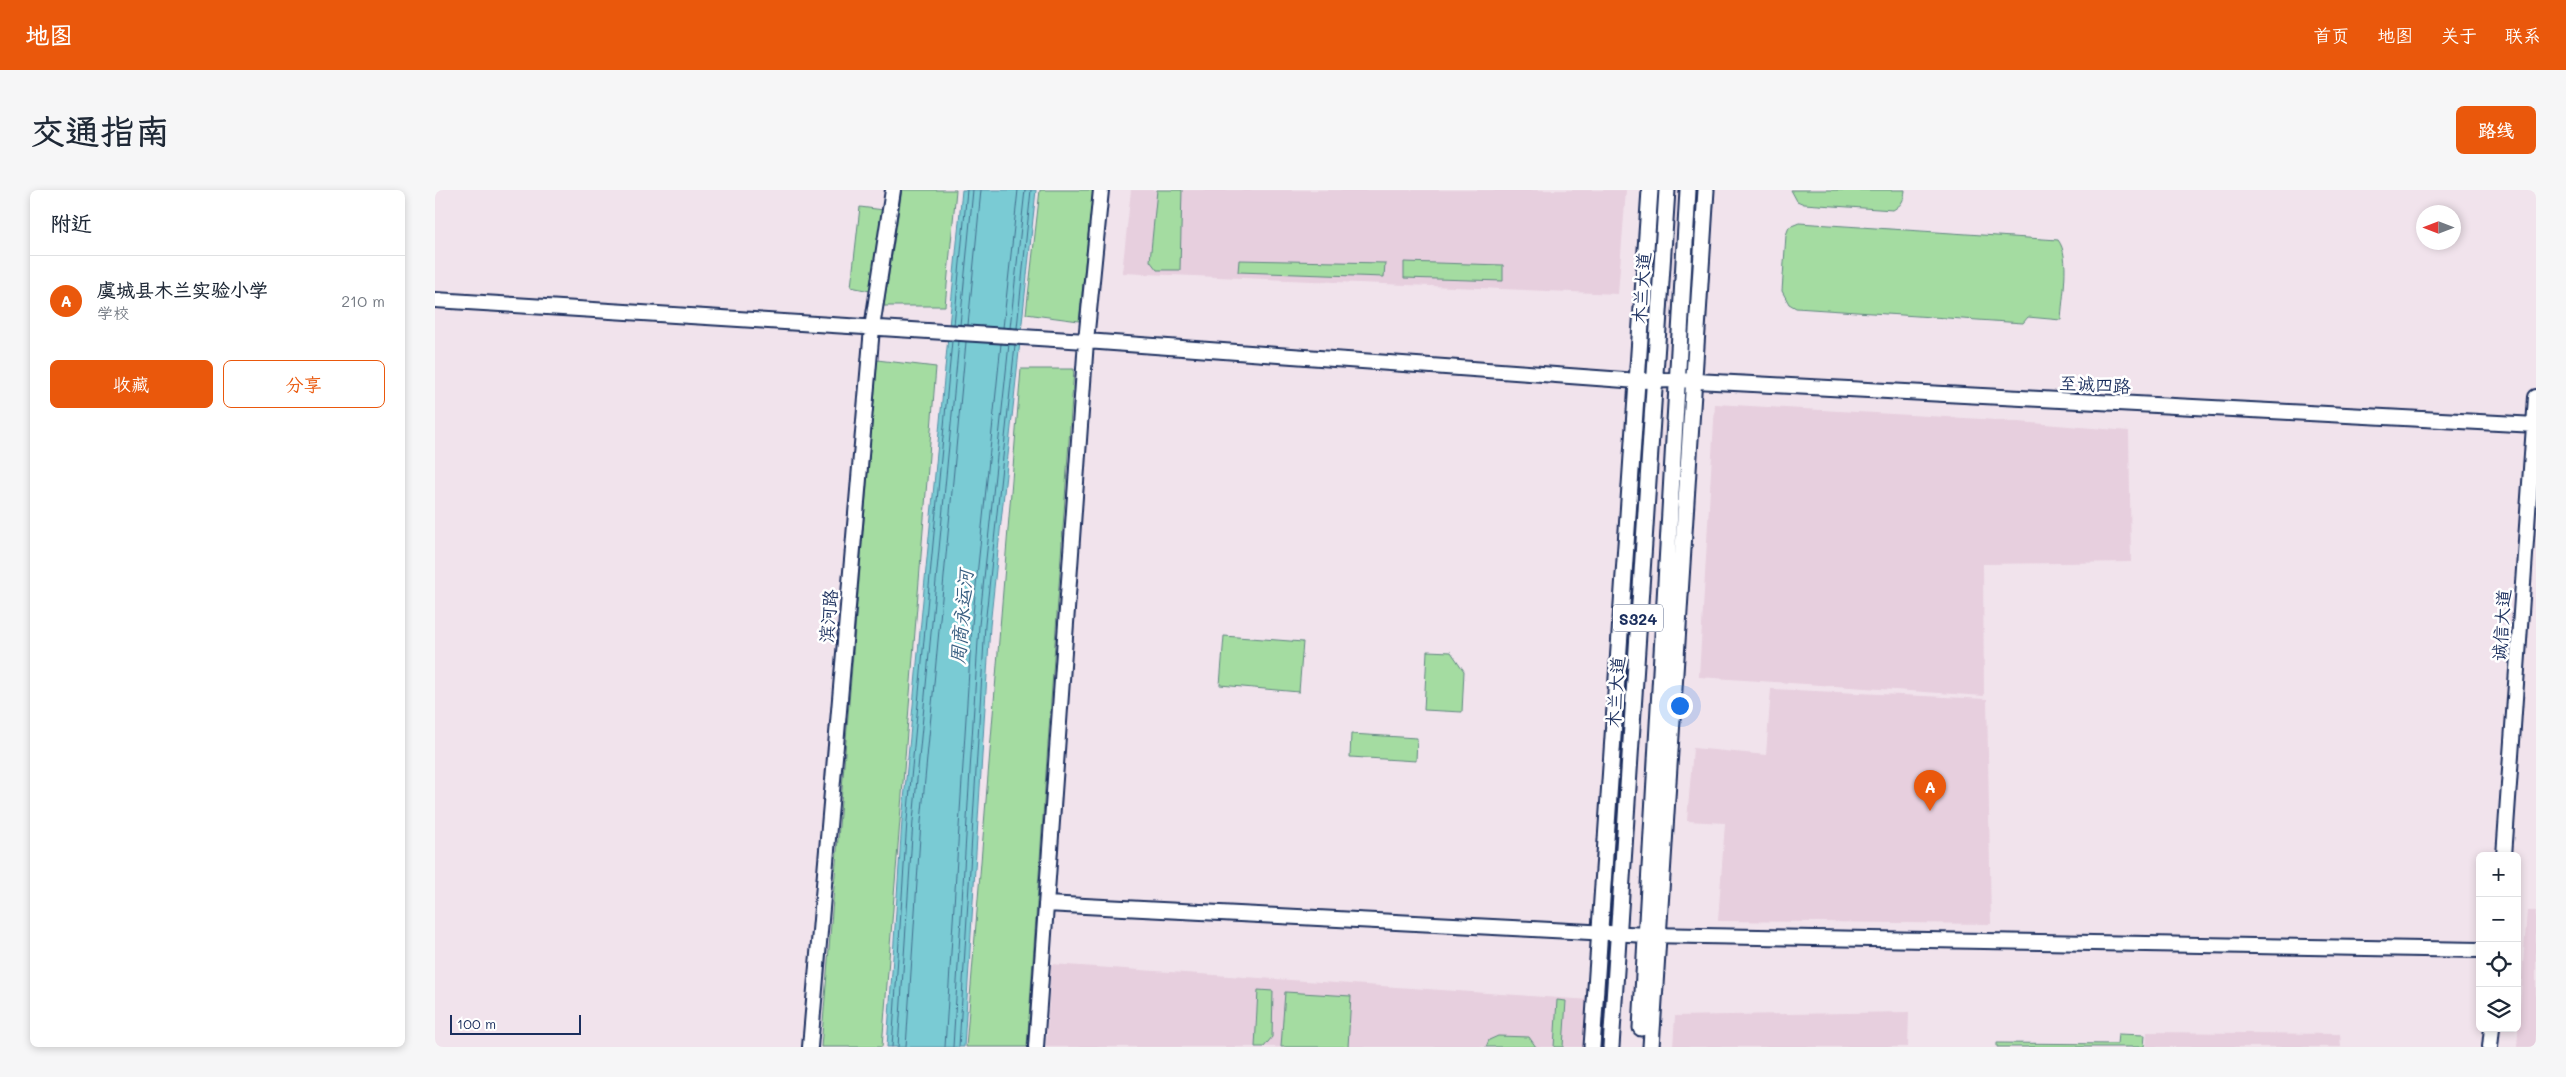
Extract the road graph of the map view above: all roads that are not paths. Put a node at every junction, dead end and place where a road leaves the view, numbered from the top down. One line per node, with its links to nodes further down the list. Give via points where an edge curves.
1 (893, 190): 8 (street, 滨河路)
2 (1101, 190): 9 (street)
3 (1650, 190): 11 (main road)
4 (1667, 190): 11 (main road, 木兰大道 / S324)
5 (1689, 190): 10 (main road, S324)
6 (1706, 190): 12 (main road)
7 (435, 300): 8 (street, 至诚四路)
8 (872, 328): 9 (street, 至诚四路); 22 (street, 滨河路)
9 (1086, 341): 11 (street, 至诚四路); 16 (street)
10 (1677, 380): 11 (street, 至诚四路); 12 (street, 至诚四路); 19 (main road, S324)
11 (1646, 381): 17 (main road); 18 (main road, 木兰大道 / S324)
12 (1695, 381): 14 (street, 至诚四路); 19 (main road)
13 (2536, 397): 14 (street, 诚信大道)
14 (2535, 425): 15 (street, 诚信大道)
15 (2504, 852)
16 (1046, 904): 17 (street); 23 (street)
17 (1600, 932): 18 (street); 24 (main road)
18 (1619, 932): 19 (street); 25 (main road, 木兰大道 / S324)
19 (1652, 935): 20 (street); 26 (main road, S324); 27 (main road)
20 (2476, 950)
21 (2491, 1032): 28 (street)
22 (810, 1047)
23 (1036, 1047)
24 (1592, 1047)
25 (1611, 1047)
26 (1640, 1047)
27 (1651, 1047)
28 (2490, 1047)

